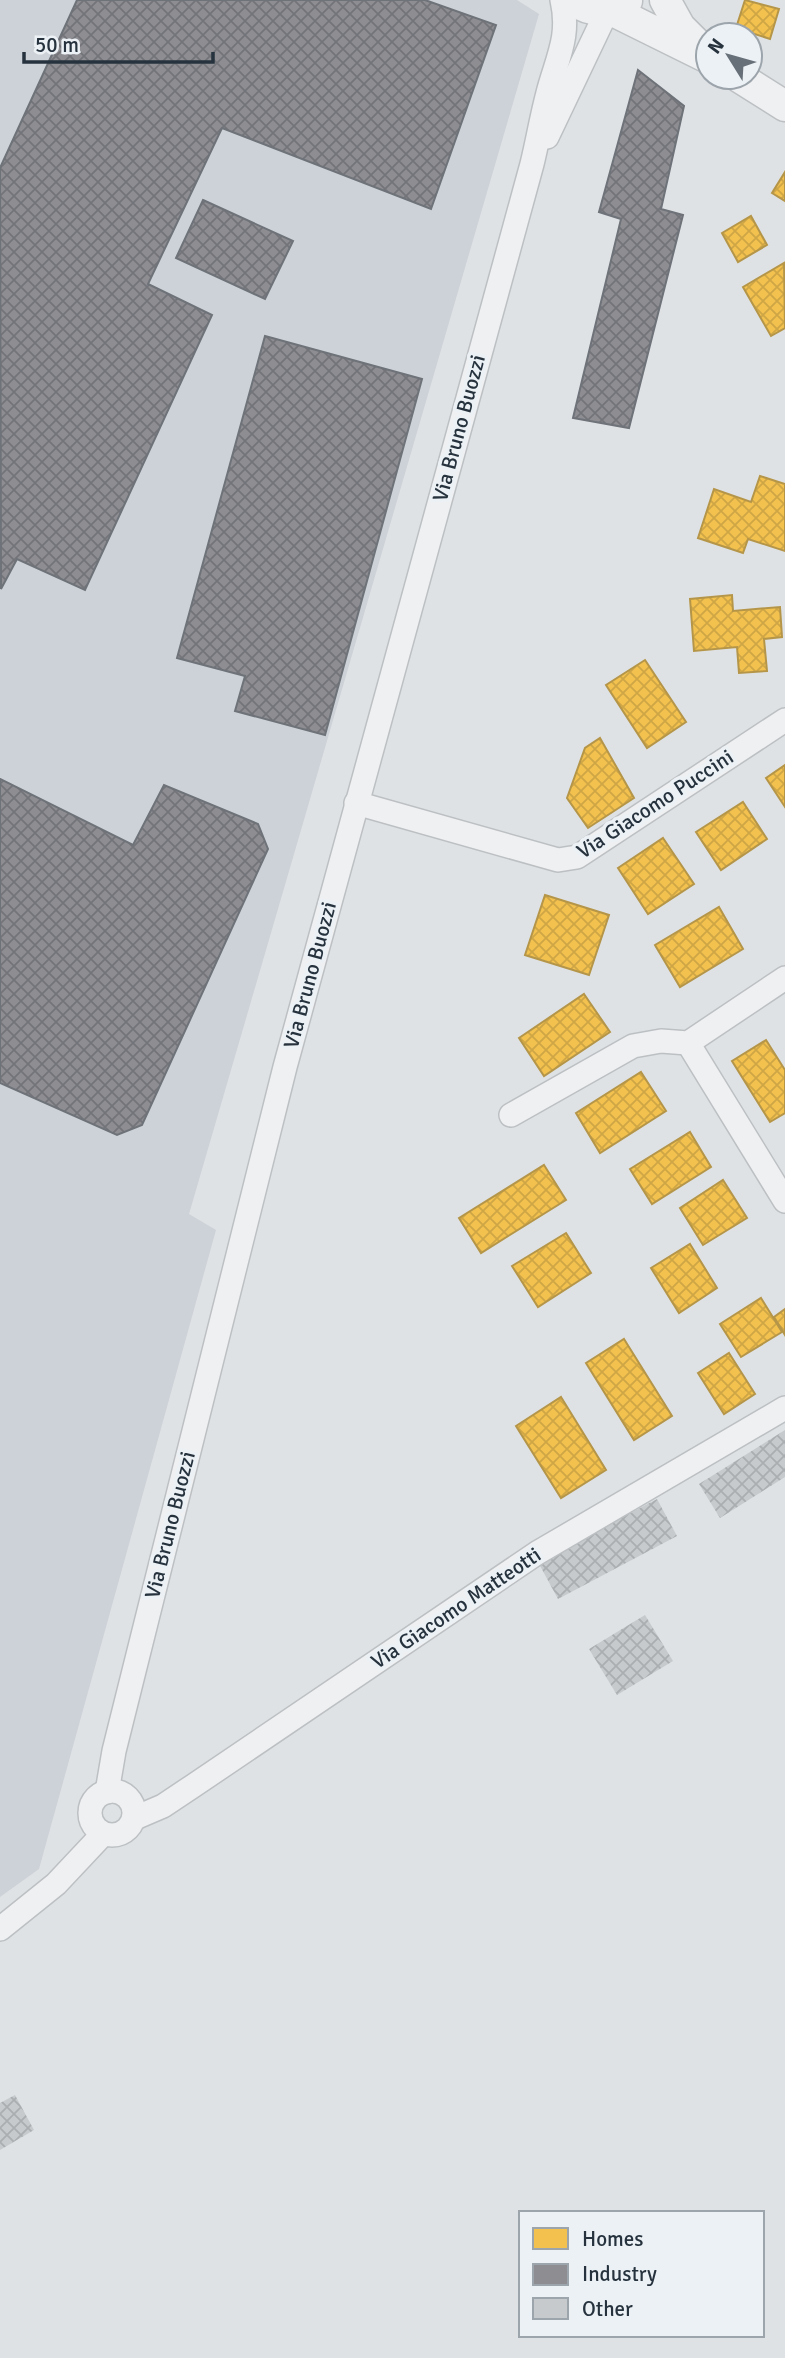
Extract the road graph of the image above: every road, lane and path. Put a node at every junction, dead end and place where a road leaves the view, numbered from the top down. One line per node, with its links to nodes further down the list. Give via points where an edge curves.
1 (562, 0): 9 (street, Via Bruno Buozzi, via 566,32)
2 (573, 0): 4 (street, via 582,6)
3 (665, 0): 5 (street)
4 (616, 7): 6 (street); 9 (street, Via Bruno Buozzi)
5 (694, 42)
6 (694, 49)
7 (761, 91): 8 (street)
8 (785, 106)
9 (532, 164): 11 (street, Via Bruno Buozzi)
10 (785, 720): 11 (street, Via Giacomo Puccini, via 577,858 558,860)
11 (356, 803): 17 (street, Via Bruno Buozzi, via 285,1067)
12 (785, 978): 13 (street)
13 (688, 1043): 14 (street, via 633,1046); 15 (street)
14 (511, 1115)
15 (785, 1201)
16 (785, 1408): 18 (street, Via Giacomo Matteotti, via 537,1553 183,1793)
17 (107, 1792): 18 (street, via 128,1797); 19 (street, via 95,1799 90,1809 92,1824)
18 (135, 1818): 19 (street, Via Giacomo Matteotti, via 121,1834)
19 (103, 1834): 20 (street, Via Giacomo Matteotti, via 56,1884)
20 (0, 1929)

